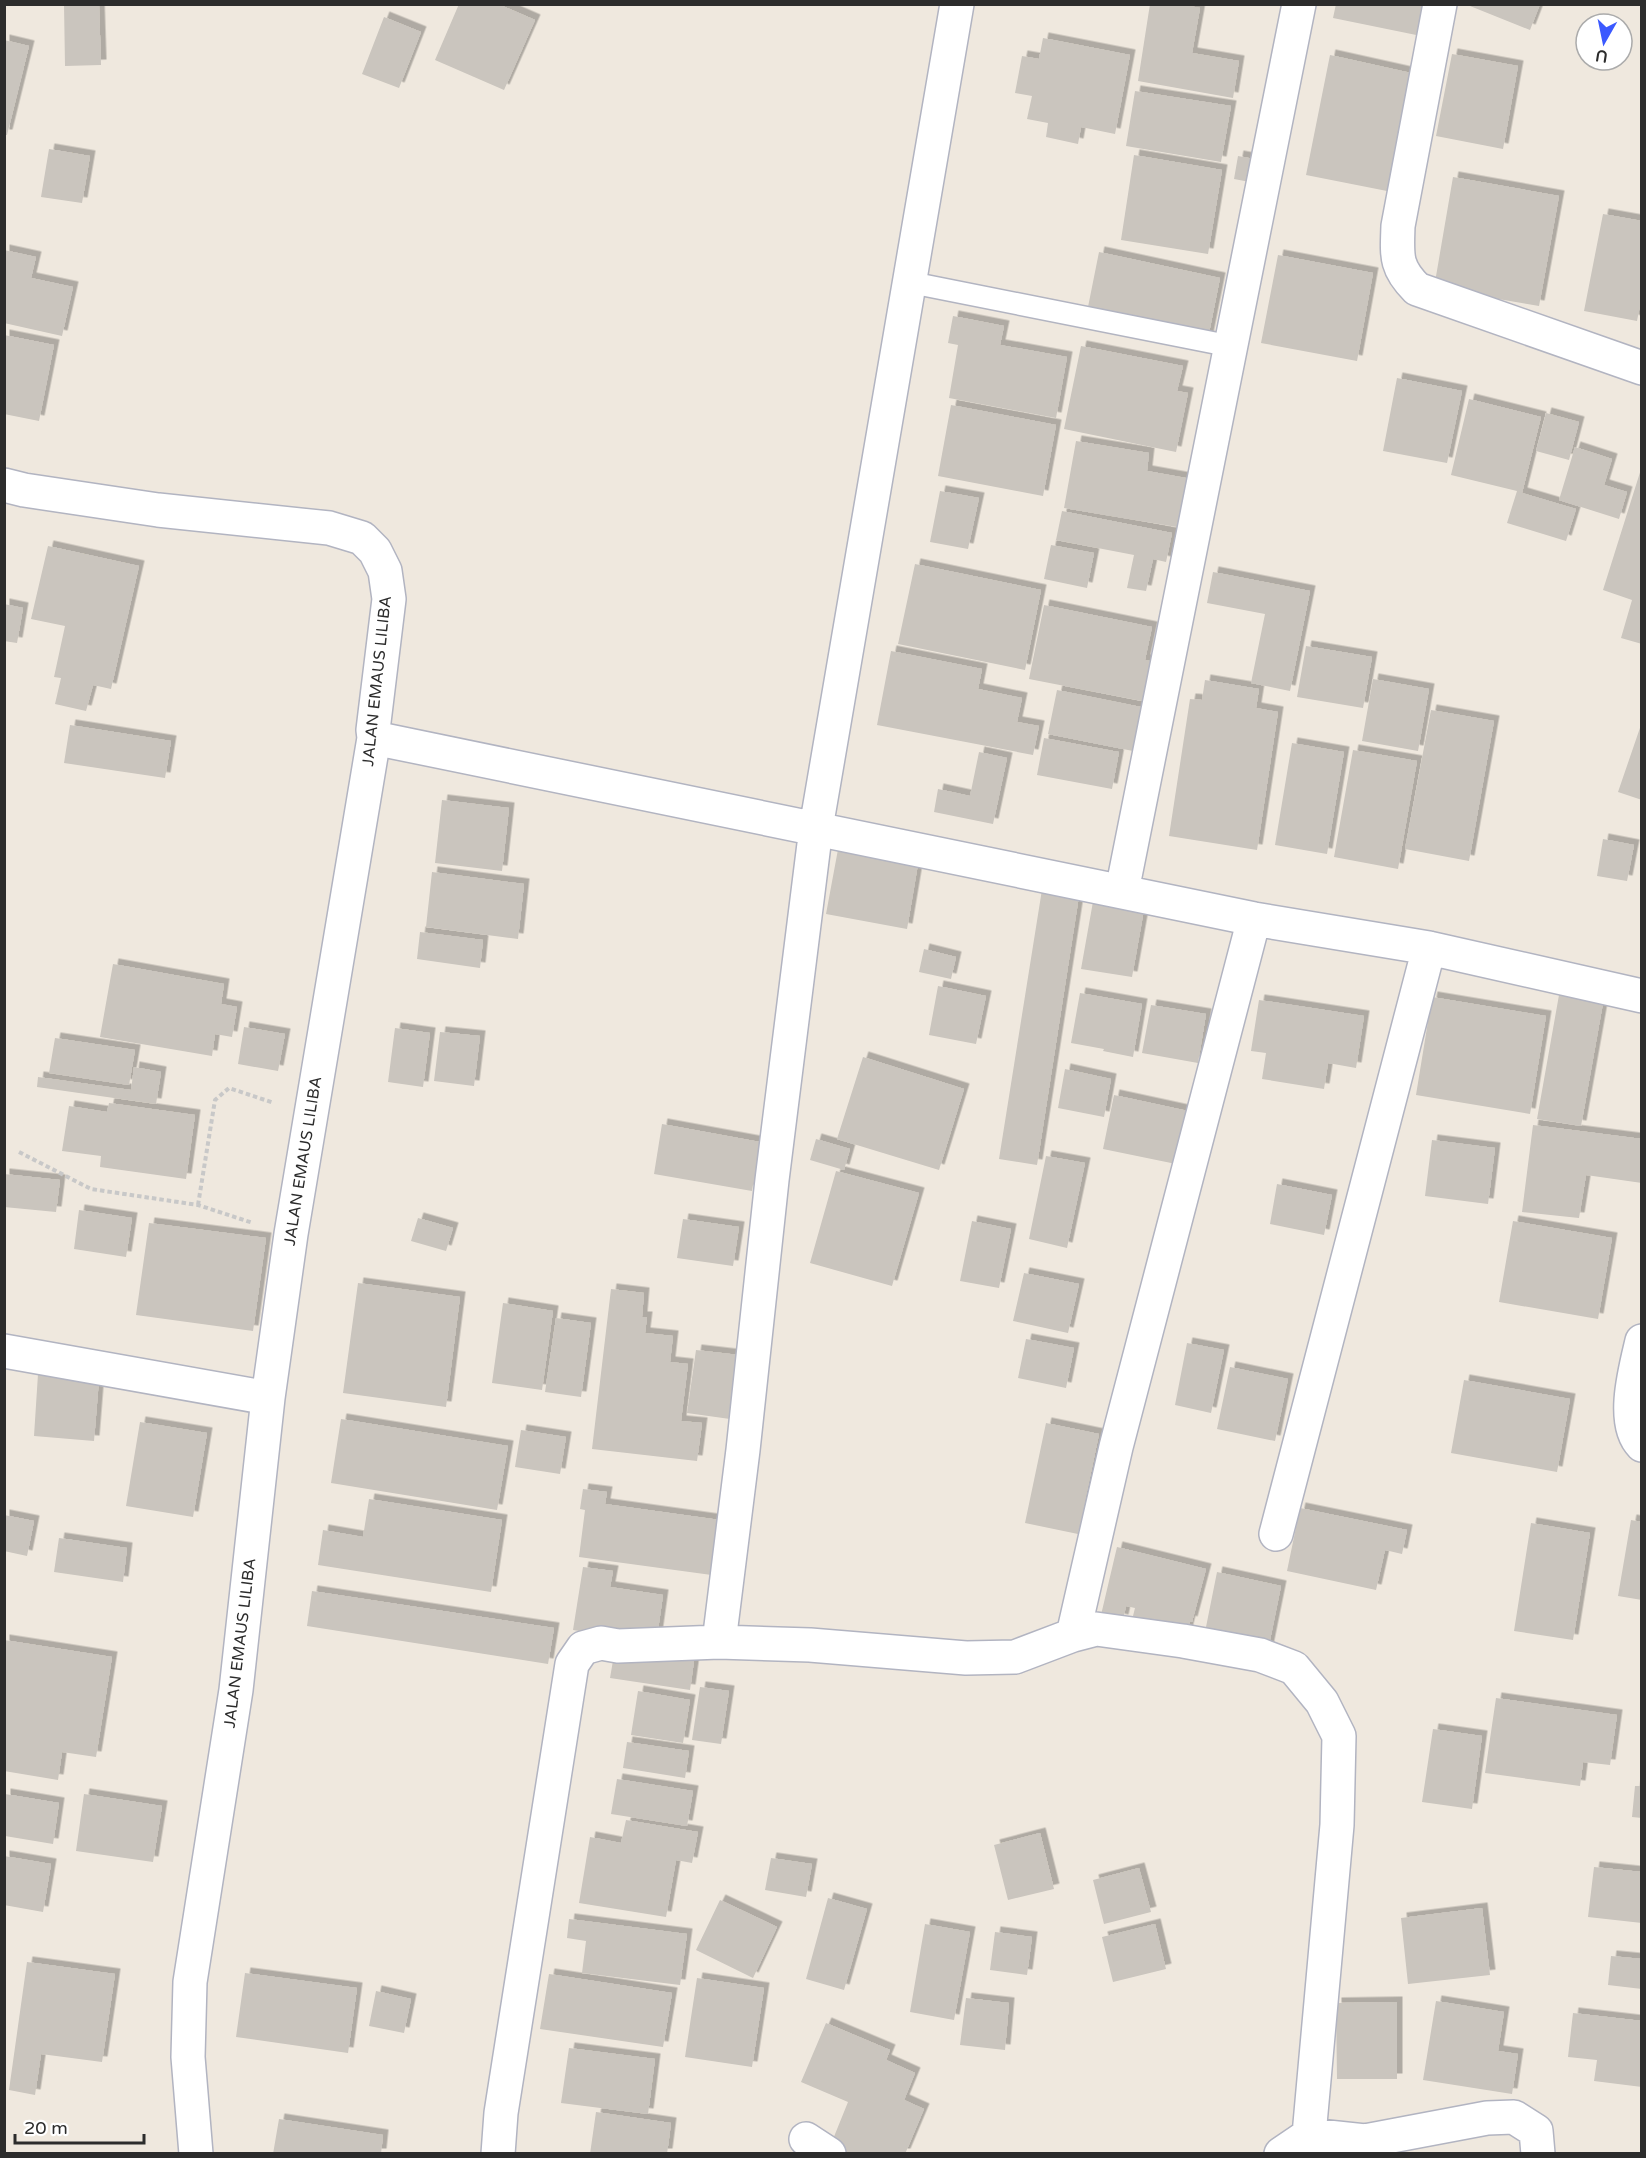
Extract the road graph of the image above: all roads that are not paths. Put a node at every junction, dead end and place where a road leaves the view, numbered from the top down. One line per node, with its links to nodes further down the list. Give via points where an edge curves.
1 (957, 4): 4 (street)
2 (1299, 4): 5 (street)
3 (1440, 4): 6 (street, via 1398,226 1397,254 1404,276 1417,289)
4 (908, 282): 5 (lane); 9 (street)
5 (1230, 346): 10 (street)
6 (1641, 368)
7 (4, 485): 8 (street, JALAN EMAUS LILIBA, via 158,510 329,528 362,538 375,551 385,571 388,599)
8 (374, 738): 9 (street); 16 (street, JALAN EMAUS LILIBA, via 310,1115)
9 (816, 828): 10 (street); 20 (street)
10 (1122, 891): 11 (street)
11 (1254, 919): 12 (street); 19 (street, via 1116,1447)
12 (1429, 948): 13 (street); 18 (street)
13 (1641, 996)
14 (1641, 1341): 17 (street, via 1632,1383 1631,1419)
15 (4, 1350): 16 (street)
16 (268, 1398): 22 (street, JALAN EMAUS LILIBA, via 236,1690 190,1982 188,2057)
17 (1641, 1445)
18 (1276, 1534)
19 (1073, 1635): 20 (street, via 1015,1657 966,1658); 21 (street, via 1095,1629 1260,1655 1294,1668 1322,1702 1339,1736 1337,1825)
20 (719, 1642): 23 (street, via 618,1646 601,1643 584,1648 572,1664 501,2113)
21 (1309, 2135): 24 (street); 25 (street, via 1365,2141 1487,2118 1514,2117 1536,2131)
22 (196, 2154)
23 (498, 2154)
24 (1281, 2154)
25 (1538, 2154)

